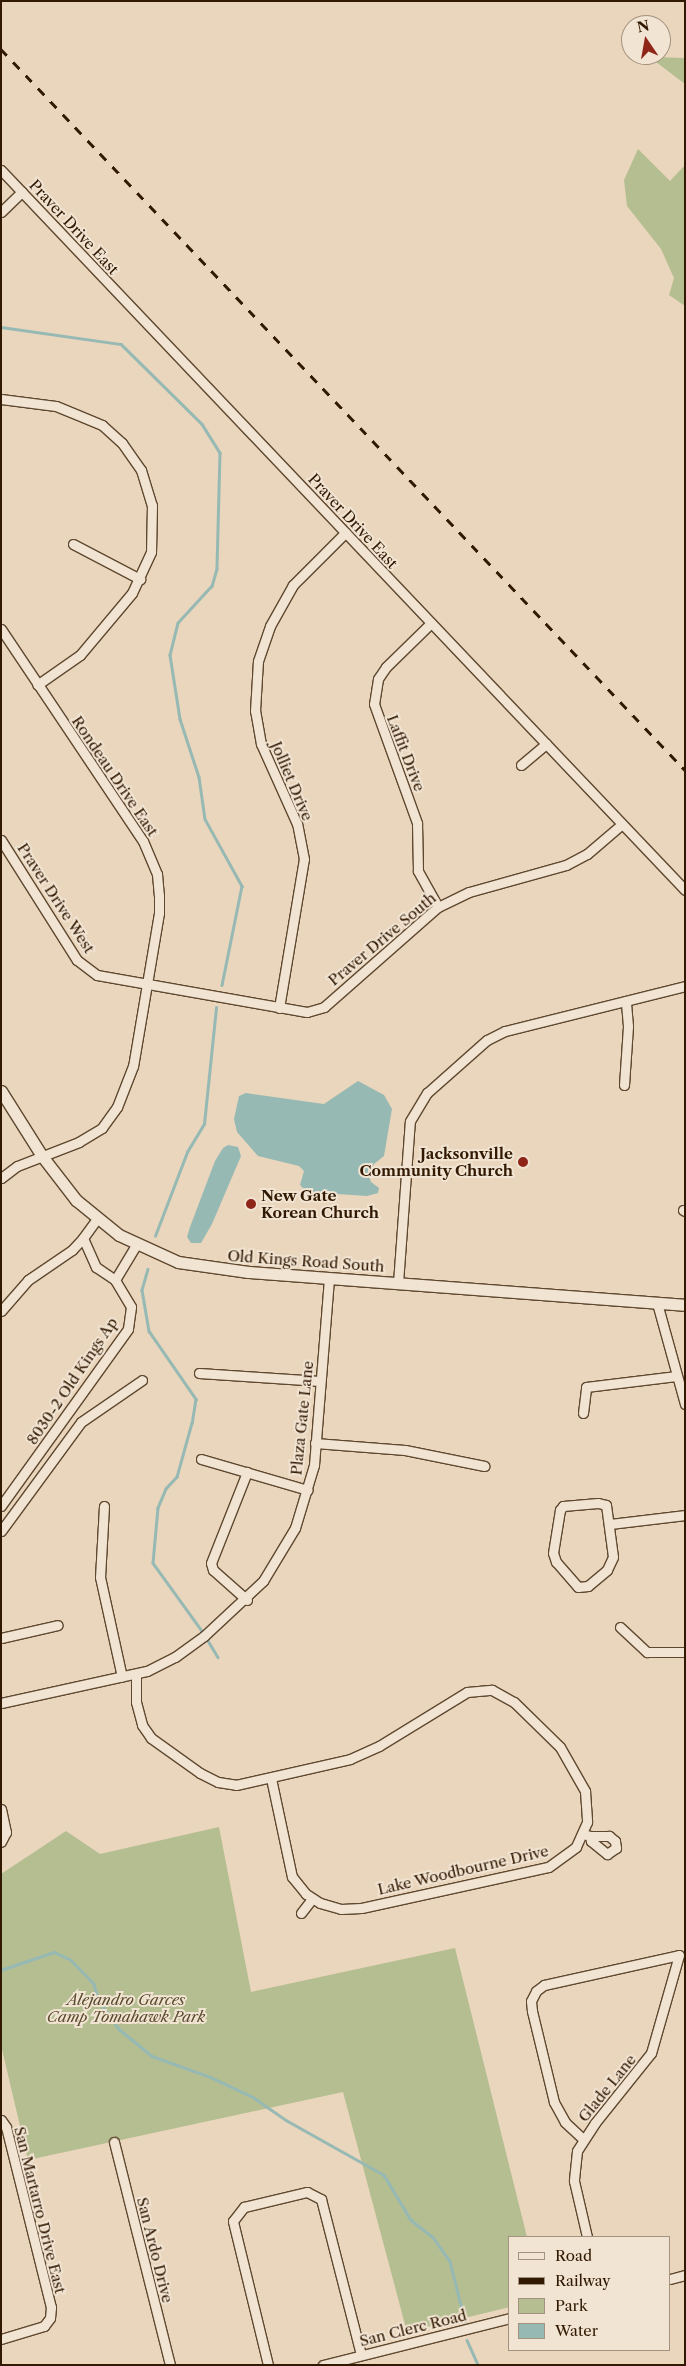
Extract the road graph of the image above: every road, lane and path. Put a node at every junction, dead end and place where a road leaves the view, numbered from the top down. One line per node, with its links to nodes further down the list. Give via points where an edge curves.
1 (1, 170): 2 (street, Praver Drive East)
2 (22, 192): 3 (street); 5 (street, Praver Drive East)
3 (1, 212)
4 (1, 399): 7 (street, via 56,406 80,414 102,425 128,449 141,470 152,506 152,543)
5 (345, 533): 8 (street, Praver Drive East); 20 (street, Jolliet Drive, via 293,585 270,626 258,661 255,711 261,744 297,824 304,860)
6 (73, 544): 7 (street)
7 (140, 579): 10 (street, via 80,655)
8 (431, 623): 11 (street, Praver Drive East); 16 (street, Laffit Drive, via 386,666 376,685 374,704 417,823 418,872)
9 (1, 629): 10 (street, Rondeau Drive East)
10 (37, 685): 17 (street, Rondeau Drive East, via 152,858 157,874 159,913)
11 (546, 744): 12 (street); 13 (street, Praver Drive East)
12 (521, 765)
13 (622, 824): 15 (street, Praver Drive East); 16 (street, Praver Drive South, via 587,854 566,865 469,892)
14 (1, 840): 17 (street, Praver Drive West, via 77,960 97,975)
15 (685, 890)
16 (438, 907): 20 (street, Praver Drive South, via 324,1007 307,1012)
17 (146, 984): 20 (street, Praver Drive South); 23 (street, Rondeau Drive East, via 133,1066 117,1107 102,1128 79,1142)
18 (685, 986): 19 (street)
19 (626, 1001): 21 (street, via 628,1026); 30 (street, via 505,1030 488,1040 422,1098 410,1121 408,1134)
20 (279, 1008)
21 (624, 1085)
22 (1, 1091): 23 (street, Old Kings Road South)
23 (42, 1156): 24 (street, Rondeau Drive East, via 18,1166); 25 (street, Old Kings Road South, via 76,1200)
24 (1, 1178)
25 (97, 1219): 26 (street); 27 (street, Old Kings Road South)
26 (83, 1238): 29 (street, 8030-2 Old Kings Ap, via 96,1267); 33 (street, via 72,1250 28,1280)
27 (136, 1245): 28 (street, Old Kings Road South, via 178,1262 207,1268); 29 (street)
28 (329, 1278): 30 (street, Old Kings Road South); 37 (street, Plaza Gate Lane)
29 (115, 1280): 45 (street, 8030-2 Old Kings Ap, via 131,1307 128,1329)
30 (398, 1283): 31 (street, Old Kings Road South)
31 (656, 1303): 32 (street, Old Kings Road South); 35 (street)
32 (685, 1305)
33 (1, 1311)
34 (199, 1373): 37 (street)
35 (676, 1376): 38 (street); 39 (street, via 586,1388)
36 (142, 1380): 49 (street, via 81,1422)
37 (320, 1381): 40 (street, Plaza Gate Lane)
38 (685, 1404)
39 (583, 1413)
40 (315, 1443): 42 (street, via 405,1450); 44 (street, Plaza Gate Lane)
41 (201, 1460): 43 (street)
42 (484, 1466)
43 (247, 1472): 44 (street); 50 (street, via 211,1563 213,1570)
44 (308, 1490): 50 (street, Plaza Gate Lane, via 284,1549)
45 (1, 1506)
46 (104, 1506): 56 (street, via 100,1577)
47 (685, 1515): 48 (street)
48 (610, 1524): 48 (street, via 606,1505 563,1506 560,1510 553,1552 556,1562 578,1587 588,1586 607,1570 613,1557)
49 (1, 1531)
50 (247, 1600): 55 (street, Plaza Gate Lane, via 176,1657)
51 (58, 1625): 53 (street)
52 (620, 1627): 54 (street, via 647,1652)
53 (1, 1638)
54 (685, 1652)
55 (136, 1674): 56 (street, Plaza Gate Lane); 58 (street, Lake Woodbourne Drive, via 136,1702 142,1725 151,1738 218,1782 241,1785)
56 (122, 1678): 57 (street, Plaza Gate Lane)
57 (1, 1703)
58 (271, 1778): 61 (street, Lake Woodbourne Drive, via 290,1871); 61 (street, Lake Woodbourne Drive, via 350,1760 467,1692 492,1690 514,1702 560,1747 586,1797 586,1835 566,1856 542,1869 352,1909 328,1907)
59 (1, 1809): 60 (street, via 6,1832)
60 (1, 1842)
61 (312, 1899): 62 (street)
62 (301, 1913)
63 (1, 2120): 70 (street, San Martarro Drive East, via 6,2127 50,2307 50,2318 44,2326)
64 (583, 2139): 64 (street, Glade Lane, via 565,2122 554,2102 532,2011 531,2001 536,1991 544,1985 678,1956 651,2053); 66 (street, Glade Lane, via 577,2151 574,2174)
65 (114, 2142): 72 (street, San Ardo Drive)
66 (588, 2236)
67 (685, 2275): 68 (street)
68 (671, 2278)
69 (508, 2318): 71 (street, San Clerc Road)
70 (1, 2340)
71 (361, 2355): 73 (street, via 321,2199 306,2192 244,2206 236,2215 234,2230); 74 (street, San Clerc Road)
72 (170, 2365)
73 (268, 2365)
74 (324, 2365)

